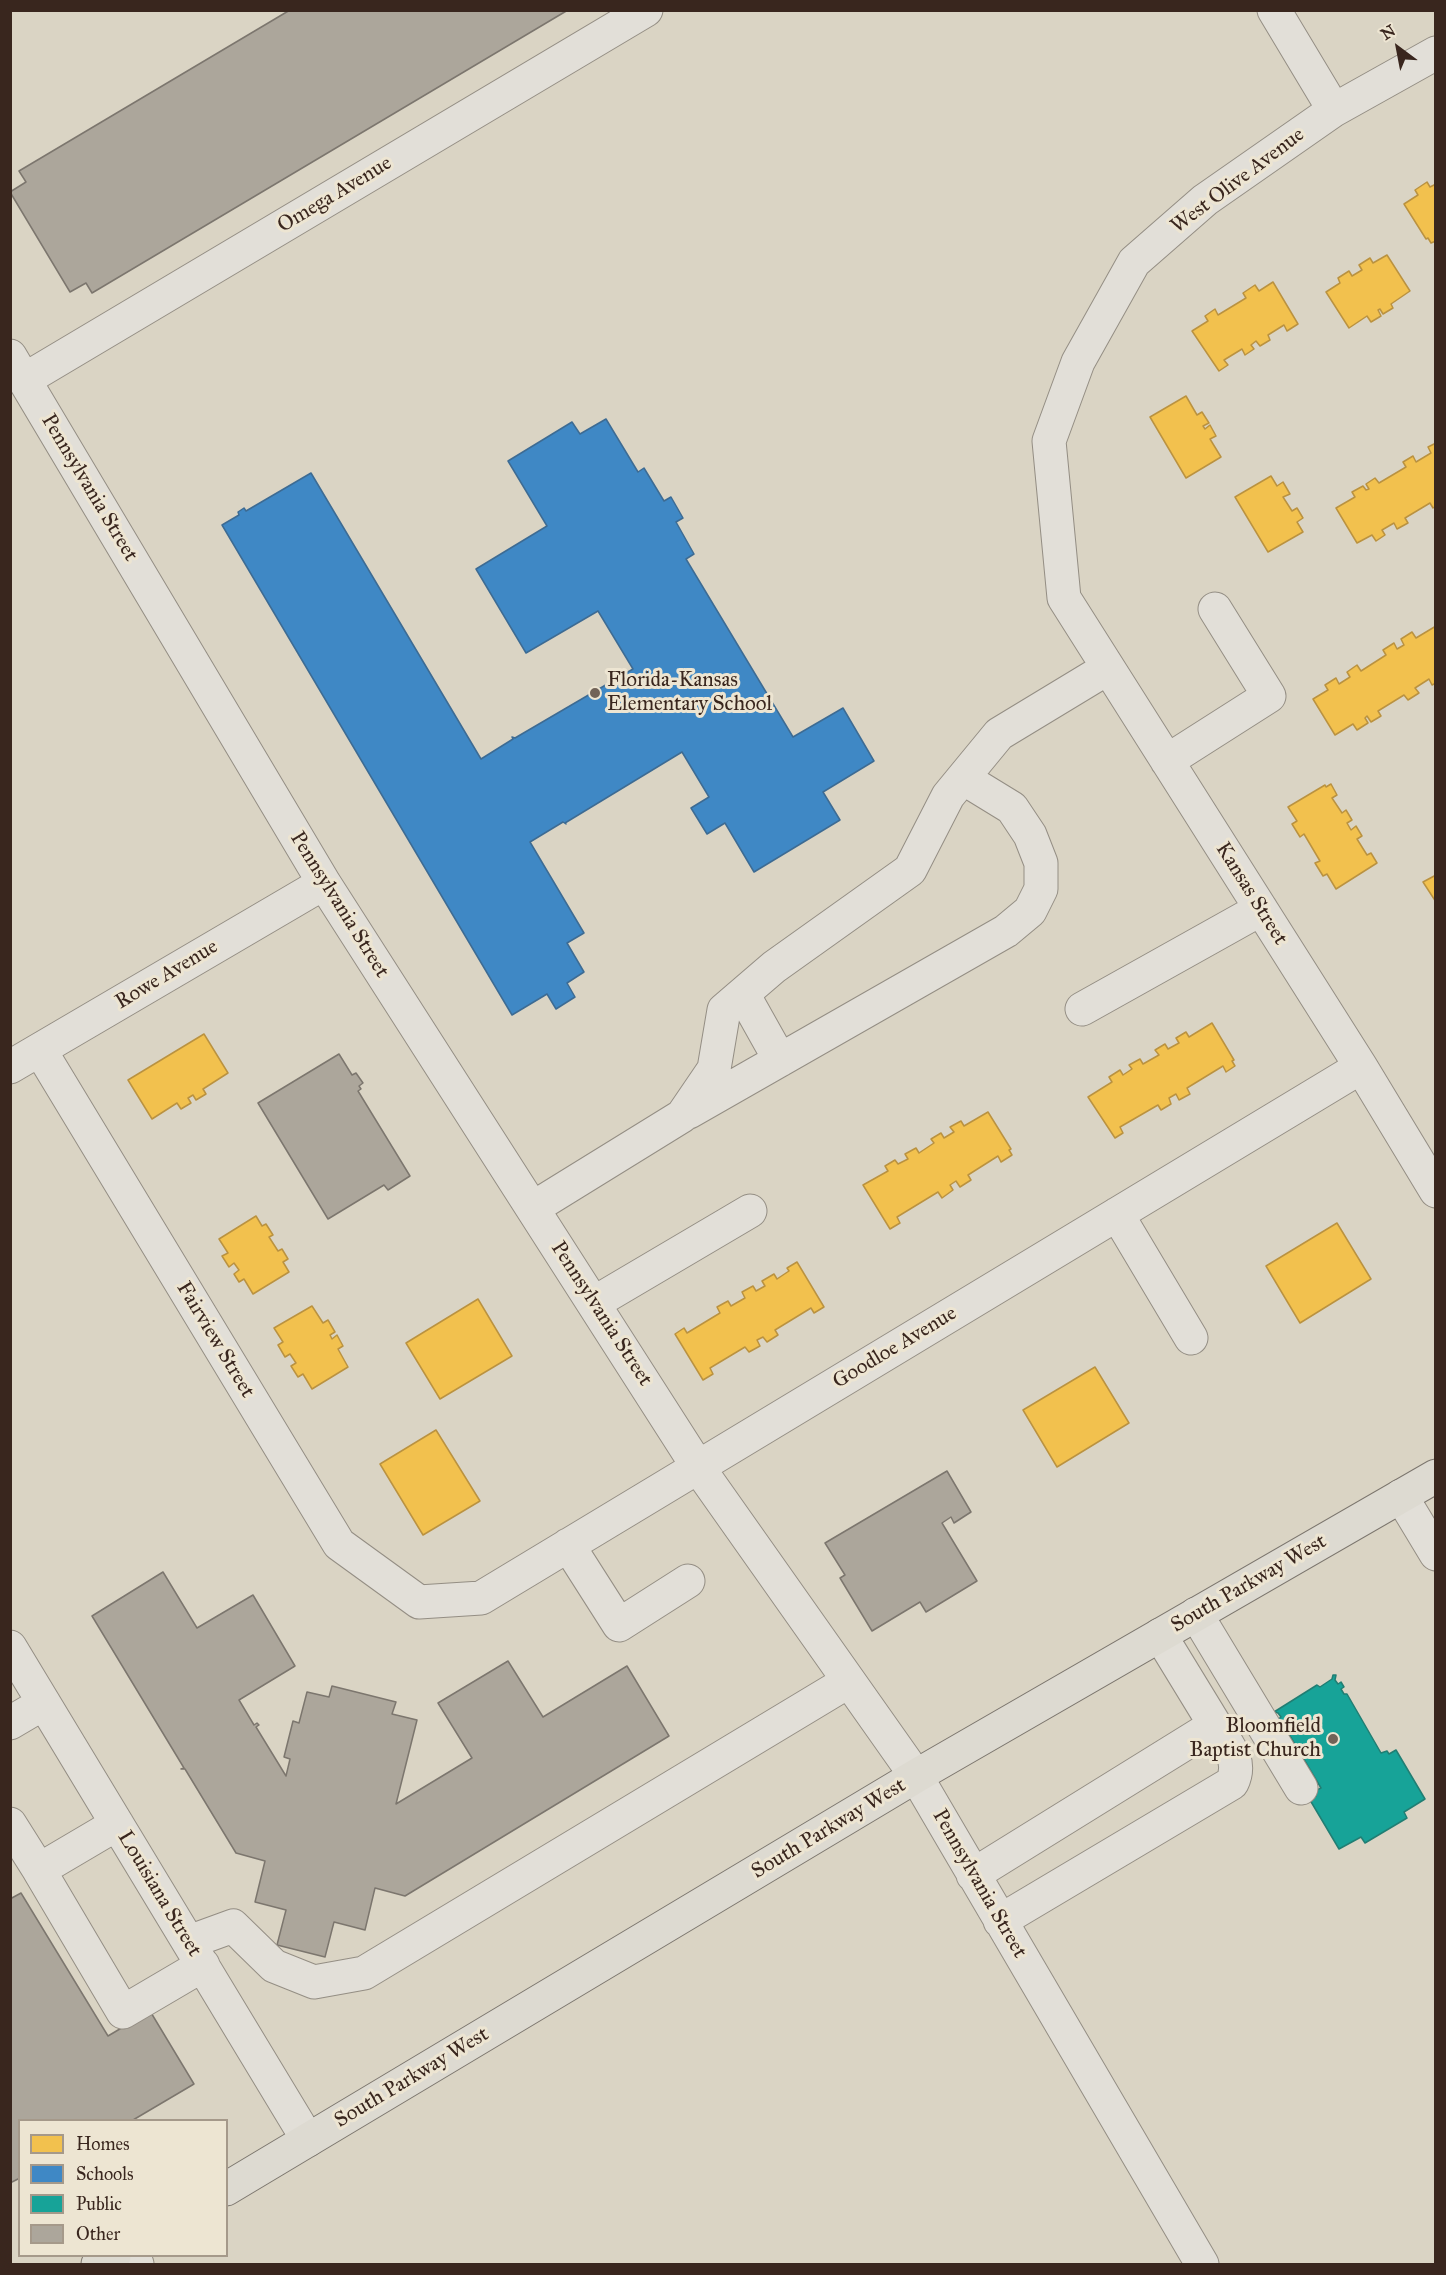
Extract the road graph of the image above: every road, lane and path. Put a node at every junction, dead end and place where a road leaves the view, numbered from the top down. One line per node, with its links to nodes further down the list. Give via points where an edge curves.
1 (646, 10): 5 (street, Omega Avenue)
2 (1274, 10): 4 (street)
3 (1436, 53): 4 (street, West Olive Avenue)
4 (1334, 110): 6 (street, West Olive Avenue, via 1205,200 1134,262 1078,362 1049,441)
5 (17, 368): 11 (street, Pennsylvania Street)
6 (1064, 598): 8 (street, Kansas Street)
7 (1215, 609): 9 (street, via 1269,696)
8 (1108, 668): 9 (street, Kansas Street); 10 (street, via 999,734)
9 (1167, 760): 12 (street, Kansas Street)
10 (963, 778): 13 (street, via 948,796 910,870 774,967); 16 (street, via 1012,808 1030,835 1041,863 1041,889 1030,911 1006,931)
11 (324, 883): 15 (street, Rowe Avenue); 22 (street, Pennsylvania Street)
12 (1261, 909): 14 (street); 18 (street, Kansas Street)
13 (743, 994): 16 (street); 19 (street, via 724,1010 714,1069)
14 (1082, 1009)
15 (40, 1050): 17 (street, Rowe Avenue); 33 (street, Fairview Street, via 339,1544)
16 (780, 1060): 19 (street)
17 (10, 1067)
18 (1361, 1067): 20 (street, Kansas Street); 24 (street, Goodloe Avenue)
19 (682, 1116): 22 (street)
20 (1427, 1158): 21 (street, Kansas Street)
21 (1436, 1191)
22 (533, 1208): 25 (street, Pennsylvania Street)
23 (750, 1211): 25 (street)
24 (1118, 1214): 26 (street); 27 (street, Goodloe Avenue)
25 (594, 1303): 27 (street, Pennsylvania Street)
26 (1191, 1338)
27 (698, 1467): 30 (street, Goodloe Avenue); 37 (street, Pennsylvania Street)
28 (1436, 1476): 29 (main road, South Parkway West)
29 (1401, 1496): 31 (street); 34 (main road, South Parkway West)
30 (568, 1545): 32 (street, via 619,1625); 33 (street, Goodloe Avenue, via 481,1598)
31 (1436, 1554)
32 (688, 1581)
33 (419, 1602)
34 (1196, 1614): 35 (main road, South Parkway West); 42 (street)
35 (1160, 1635): 40 (street); 41 (main road, South Parkway West)
36 (10, 1647): 38 (street, Louisiana Street)
37 (849, 1681): 41 (street, Pennsylvania Street); 48 (street, via 364,1973 314,1982 274,1966 233,1926)
38 (44, 1703): 39 (street); 44 (street, Louisiana Street)
39 (10, 1723)
40 (1215, 1725): 46 (street); 47 (street, via 1234,1756 1238,1771 1232,1783)
41 (916, 1776): 46 (street, Pennsylvania Street); 49 (main road, South Parkway West)
42 (1301, 1788)
43 (10, 1824): 45 (street)
44 (117, 1824): 45 (street); 48 (street, Louisiana Street)
45 (39, 1870): 48 (street, via 123,2012)
46 (973, 1875): 47 (street, Pennsylvania Street)
47 (1000, 1921): 53 (street, Pennsylvania Street)
48 (196, 1954): 49 (street, Louisiana Street)
49 (308, 2140): 50 (main road, South Parkway West)
50 (228, 2188)
51 (112, 2257): 52 (main road)
52 (98, 2265)
53 (1202, 2265)

